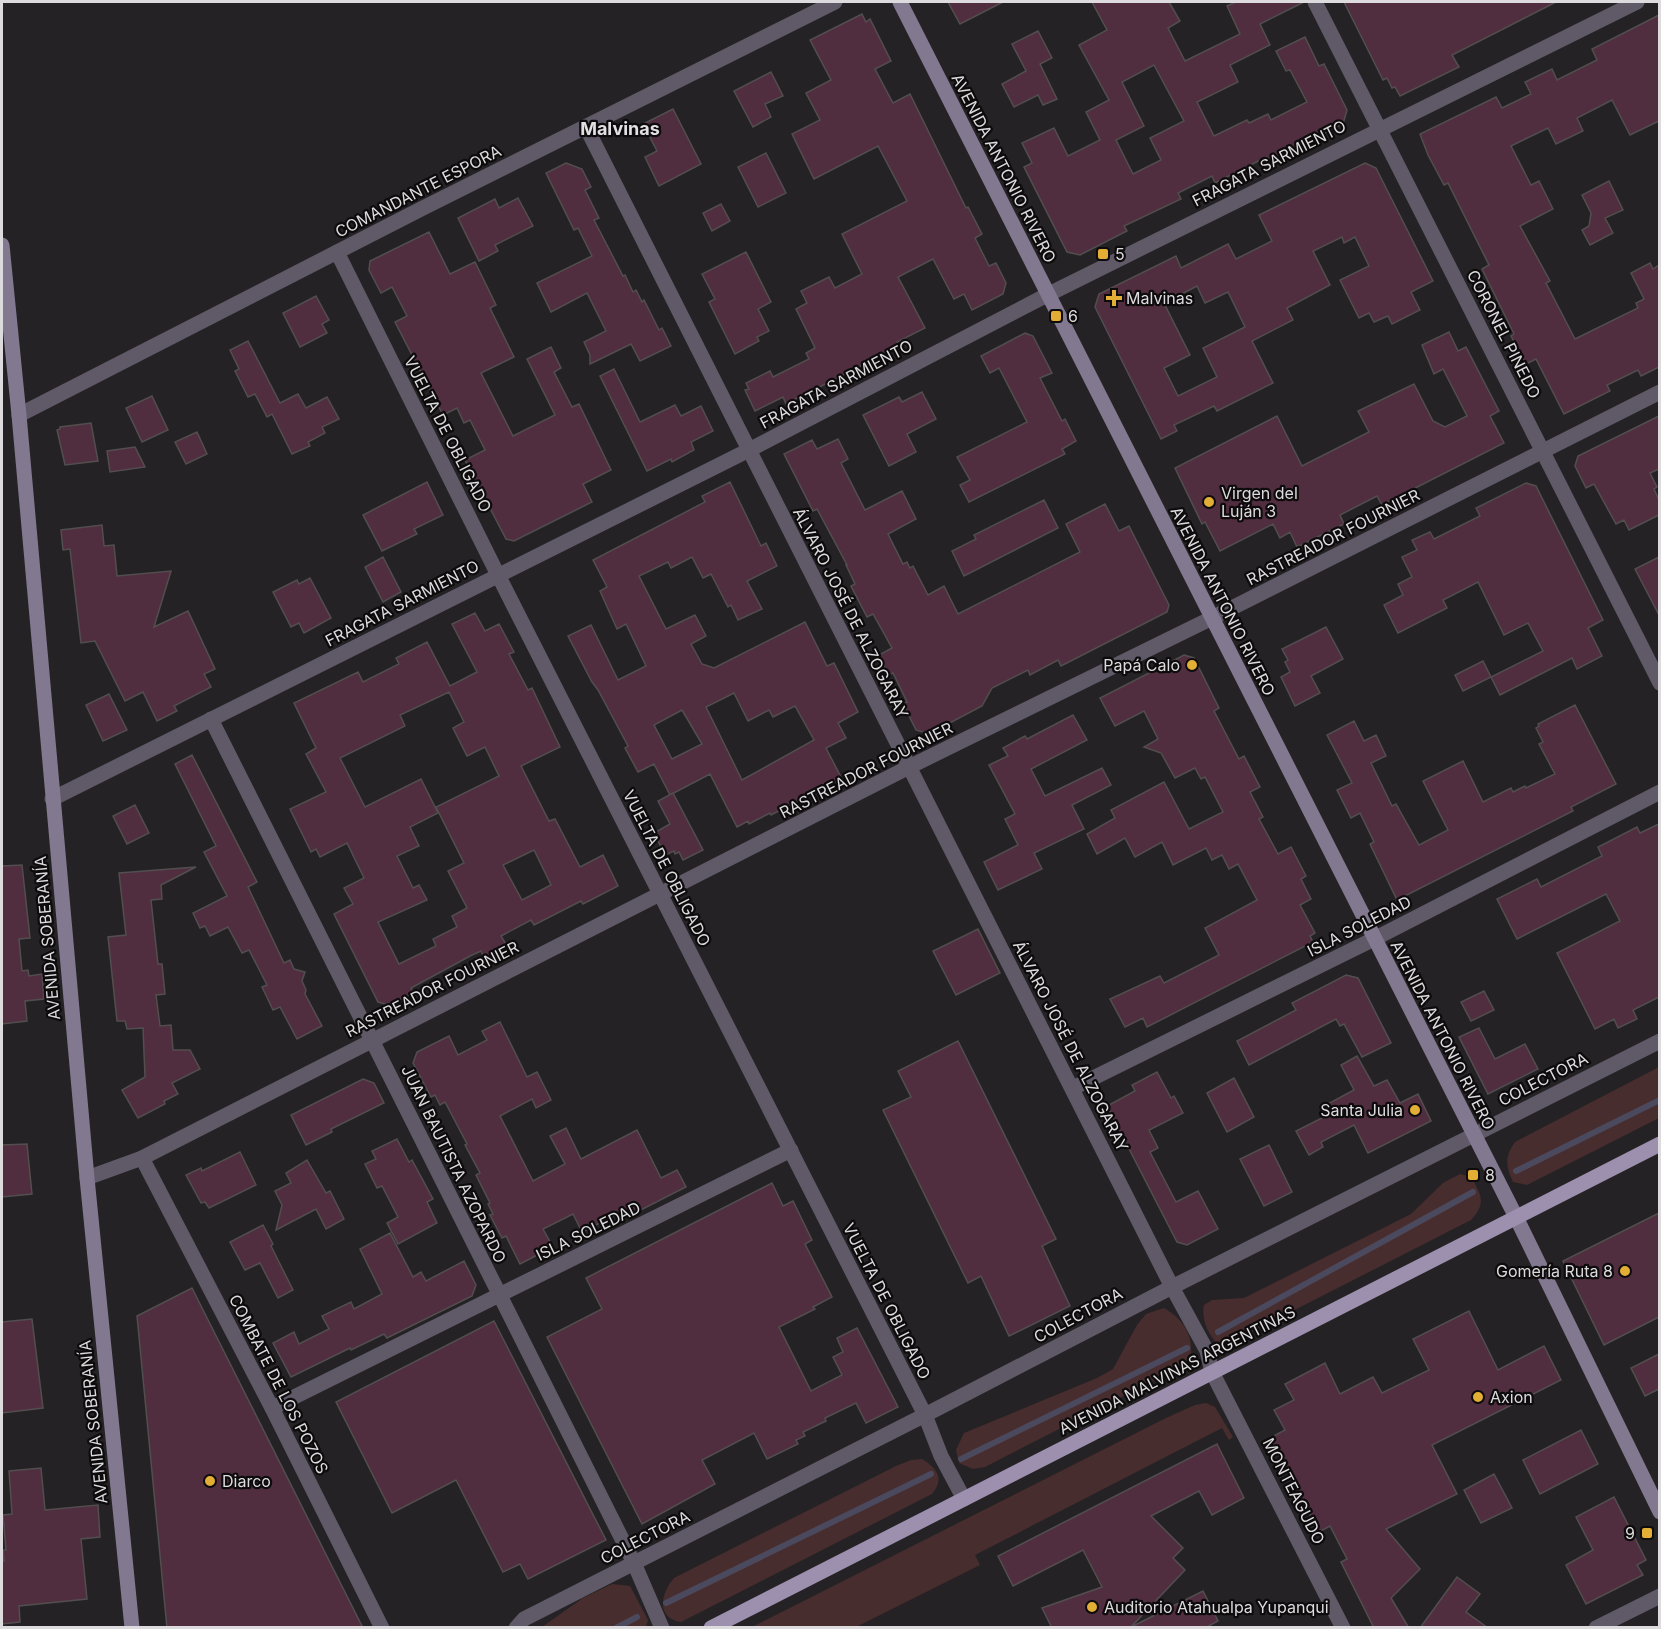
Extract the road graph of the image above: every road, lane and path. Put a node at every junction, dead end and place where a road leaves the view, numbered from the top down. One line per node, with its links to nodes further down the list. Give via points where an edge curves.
1 (835, 2): 5 (street, COMANDANTE ESPORA)
2 (900, 2): 9 (main road, AVENIDA ANTONIO RIVERO)
3 (1316, 2): 6 (street, CORONEL PINEDO)
4 (1637, 2): 6 (street, FRAGATA SARMIENTO)
5 (586, 127): 8 (street, COMANDANTE ESPORA); 12 (street, ÁLVARO JOSÉ DE ALZOGARAY)
6 (1379, 128): 9 (street, FRAGATA SARMIENTO); 13 (street, CORONEL PINEDO)
7 (2, 245): 11 (main road, AVENIDA SOBERANÍA)
8 (337, 252): 11 (street, COMANDANTE ESPORA); 14 (street, VUELTA DE OBLIGADO)
9 (1047, 295): 12 (street, FRAGATA SARMIENTO); 15 (main road, AVENIDA ANTONIO RIVERO)
10 (1659, 392): 13 (street, RASTREADOR FOURNIER)
11 (19, 415): 20 (main road, AVENIDA SOBERANÍA)
12 (749, 450): 14 (street, FRAGATA SARMIENTO); 18 (street, ÁLVARO JOSÉ DE ALZOGARAY)
13 (1543, 450): 15 (street, RASTREADOR FOURNIER); 16 (street, CORONEL PINEDO)
14 (498, 575): 17 (street, FRAGATA SARMIENTO); 21 (street, VUELTA DE OBLIGADO)
15 (1212, 618): 18 (street, RASTREADOR FOURNIER); 22 (main road, AVENIDA ANTONIO RIVERO)
16 (1659, 683)
17 (211, 719): 20 (street, FRAGATA SARMIENTO); 23 (street, JUAN BAUTISTA AZOPARDO)
18 (909, 767): 21 (street, RASTREADOR FOURNIER); 25 (street, ÁLVARO JOSÉ DE ALZOGARAY)
19 (1659, 792): 22 (street, ISLA SOLEDAD)
20 (52, 799): 30 (main road, AVENIDA SOBERANÍA)
21 (660, 894): 23 (street, RASTREADOR FOURNIER); 28 (street, VUELTA DE OBLIGADO)
22 (1374, 939): 25 (street, ISLA SOLEDAD); 26 (main road, AVENIDA ANTONIO RIVERO)
23 (372, 1039): 29 (street, RASTREADOR FOURNIER); 33 (street, JUAN BAUTISTA AZOPARDO)
24 (1659, 1041): 26 (street, COLECTORA)
25 (1072, 1088): 32 (street, ÁLVARO JOSÉ DE ALZOGARAY)
26 (1473, 1134): 31 (main road, AVENIDA ANTONIO RIVERO); 32 (street, COLECTORA)
27 (1659, 1144): 31 (main road, AVENIDA MALVINAS ARGENTINAS)
28 (791, 1150): 33 (street, ISLA SOLEDAD); 36 (street, VUELTA DE OBLIGADO)
29 (142, 1158): 30 (street, RASTREADOR FOURNIER); 35 (street, COMBATE DE LOS POZOS)
30 (87, 1178): 41 (main road, AVENIDA SOBERANÍA)
31 (1516, 1217): 34 (main road, AVENIDA MALVINAS ARGENTINAS); 38 (main road, AVENIDA ANTONIO RIVERO)
32 (1172, 1287): 34 (street, ÁLVARO JOSÉ DE ALZOGARAY, via 1207,1351); 36 (street, COLECTORA)
33 (499, 1295): 35 (street, ISLA SOLEDAD); 39 (street, JUAN BAUTISTA AZOPARDO)
34 (1212, 1372): 37 (main road, AVENIDA MALVINAS ARGENTINAS); 46 (street, MONTEAGUDO)
35 (272, 1408): 42 (street, COMBATE DE LOS POZOS)
36 (925, 1416): 37 (street, VUELTA DE OBLIGADO); 39 (street, COLECTORA)
37 (964, 1499): 45 (main road, AVENIDA MALVINAS ARGENTINAS)
38 (1659, 1512)
39 (634, 1563): 43 (street, COLECTORA, via 524,1619); 44 (street, JUAN BAUTISTA AZOPARDO)
40 (1659, 1596): 47 (street)
41 (132, 1628)
42 (382, 1628)
43 (516, 1628)
44 (662, 1628)
45 (711, 1628)
46 (1343, 1628)
47 (1596, 1628)

